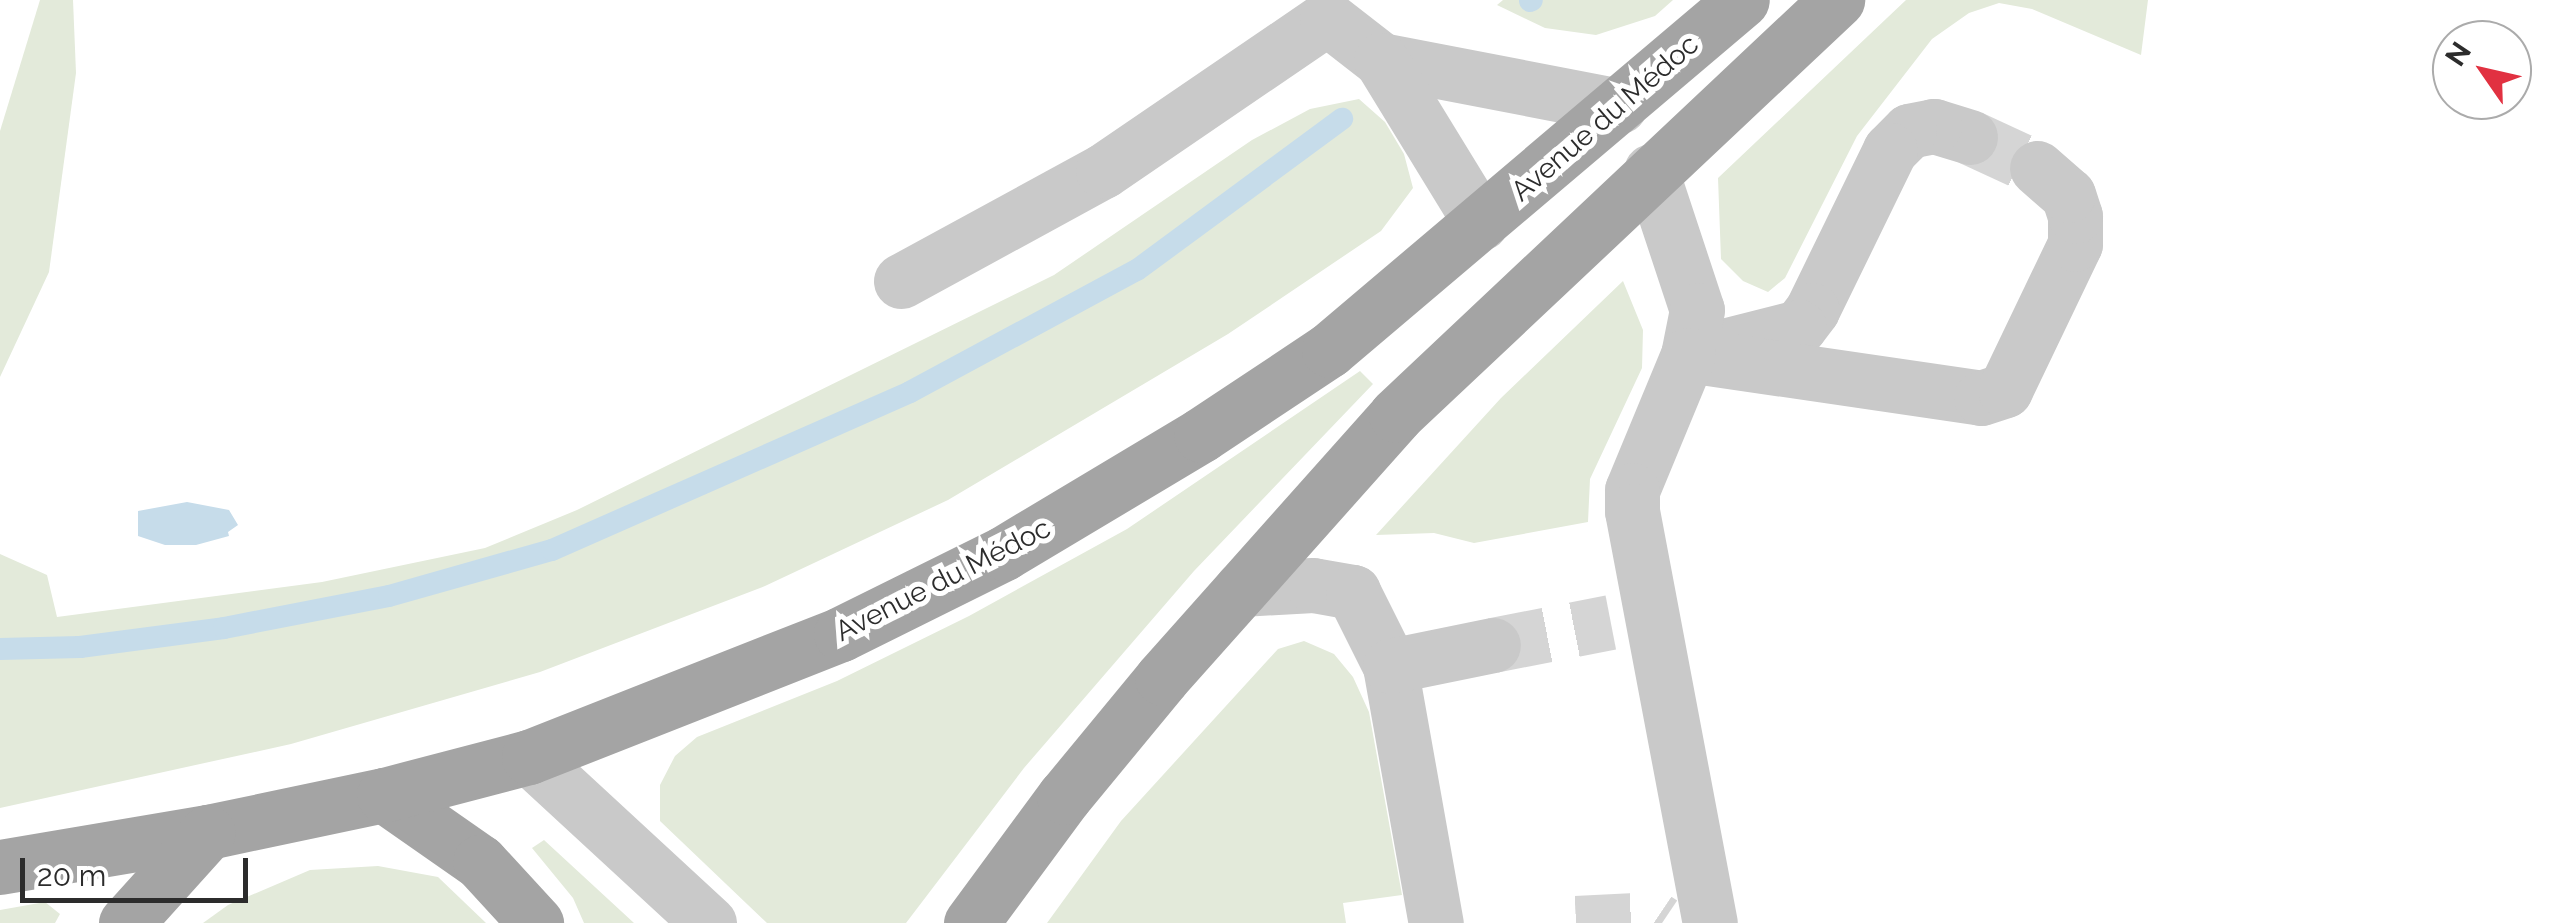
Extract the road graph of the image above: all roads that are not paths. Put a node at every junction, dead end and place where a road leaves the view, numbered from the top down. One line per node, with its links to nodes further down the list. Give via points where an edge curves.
1 (1742, 0): 4 (main road, Avenue du Médoc)
2 (1837, 0): 7 (main road)
3 (1381, 60): 4 (street); 8 (street); 9 (street, via 1326,18 1103,171)
4 (1620, 106): 8 (main road, Avenue du Médoc)
5 (1970, 136): 10 (street, via 1934,126 1910,132 1890,150 1799,327)
6 (2038, 168): 10 (street, via 2068,195 2075,244 2005,390 1982,398)
7 (1651, 171): 10 (street, via 1697,310); 11 (main road, via 1396,416)
8 (1481, 224): 14 (main road, Avenue du Médoc, via 1329,350 1004,552 841,634)
9 (900, 281)
10 (1688, 356): 23 (street, via 1632,490 1631,618)
11 (1241, 588): 13 (street, via 1313,585 1353,592); 21 (main road, via 1064,797)
12 (1493, 645): 13 (street)
13 (1390, 666): 22 (street)
14 (529, 757): 15 (main road, Avenue du Médoc); 20 (street)
15 (384, 795): 16 (main road, Avenue du Médoc); 19 (main road, via 480,862)
16 (208, 832): 17 (main road, Avenue du Médoc); 18 (main road)
17 (0, 867)
18 (126, 923)
19 (536, 923)
20 (710, 923)
21 (970, 923)
22 (1436, 923)
23 (1710, 923)

